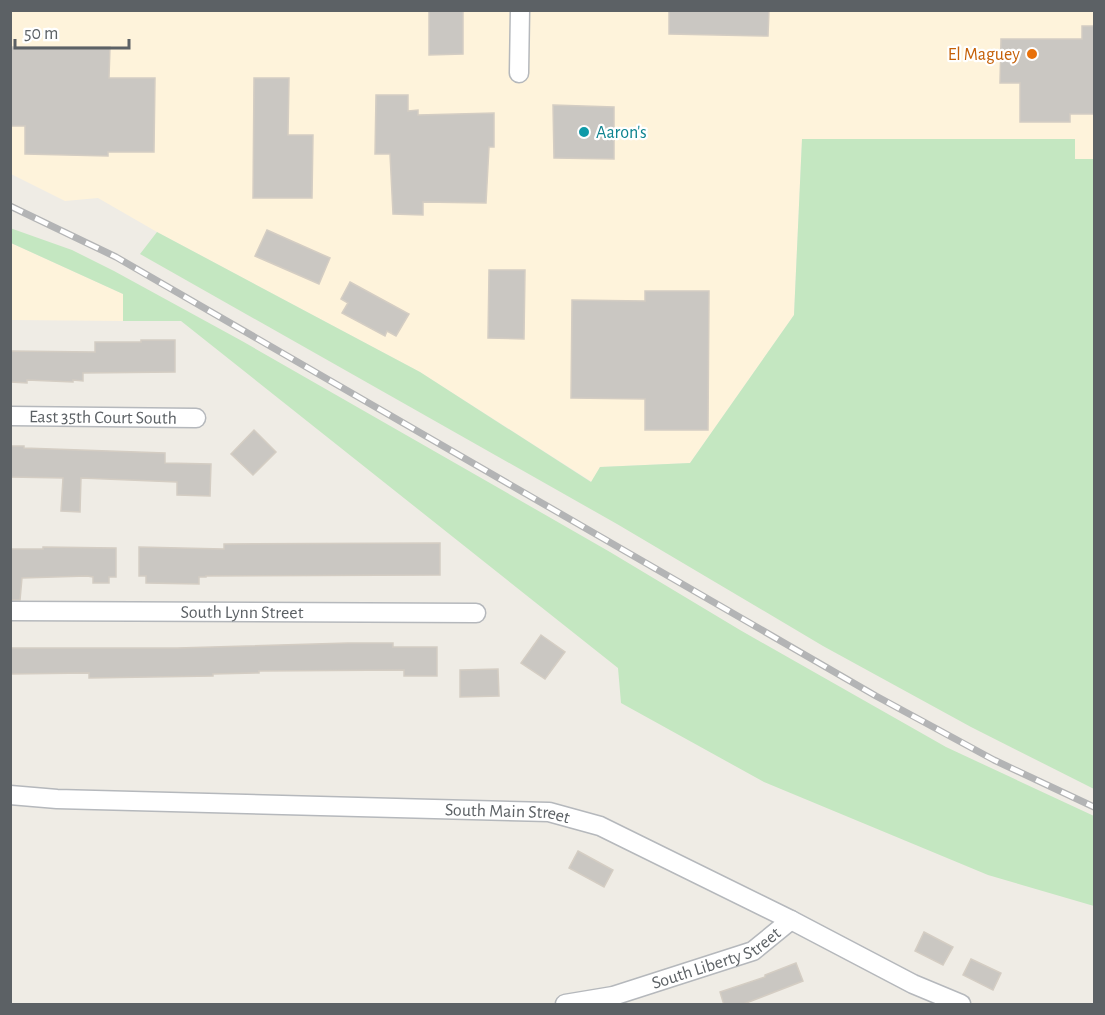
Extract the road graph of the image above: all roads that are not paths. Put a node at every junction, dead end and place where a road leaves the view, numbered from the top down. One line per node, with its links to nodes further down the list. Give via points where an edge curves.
1 (520, 10): 2 (street)
2 (519, 73)
3 (10, 416): 4 (street, East 35th Court South)
4 (196, 418)
5 (10, 610): 6 (street, South Lynn Street)
6 (476, 613)
7 (10, 795): 8 (street, South Main Street, via 549,812 600,826)
8 (792, 920): 9 (street, South Liberty Street, via 753,951 613,996); 10 (street, South Main Street)
9 (565, 1005)
10 (961, 1005)

